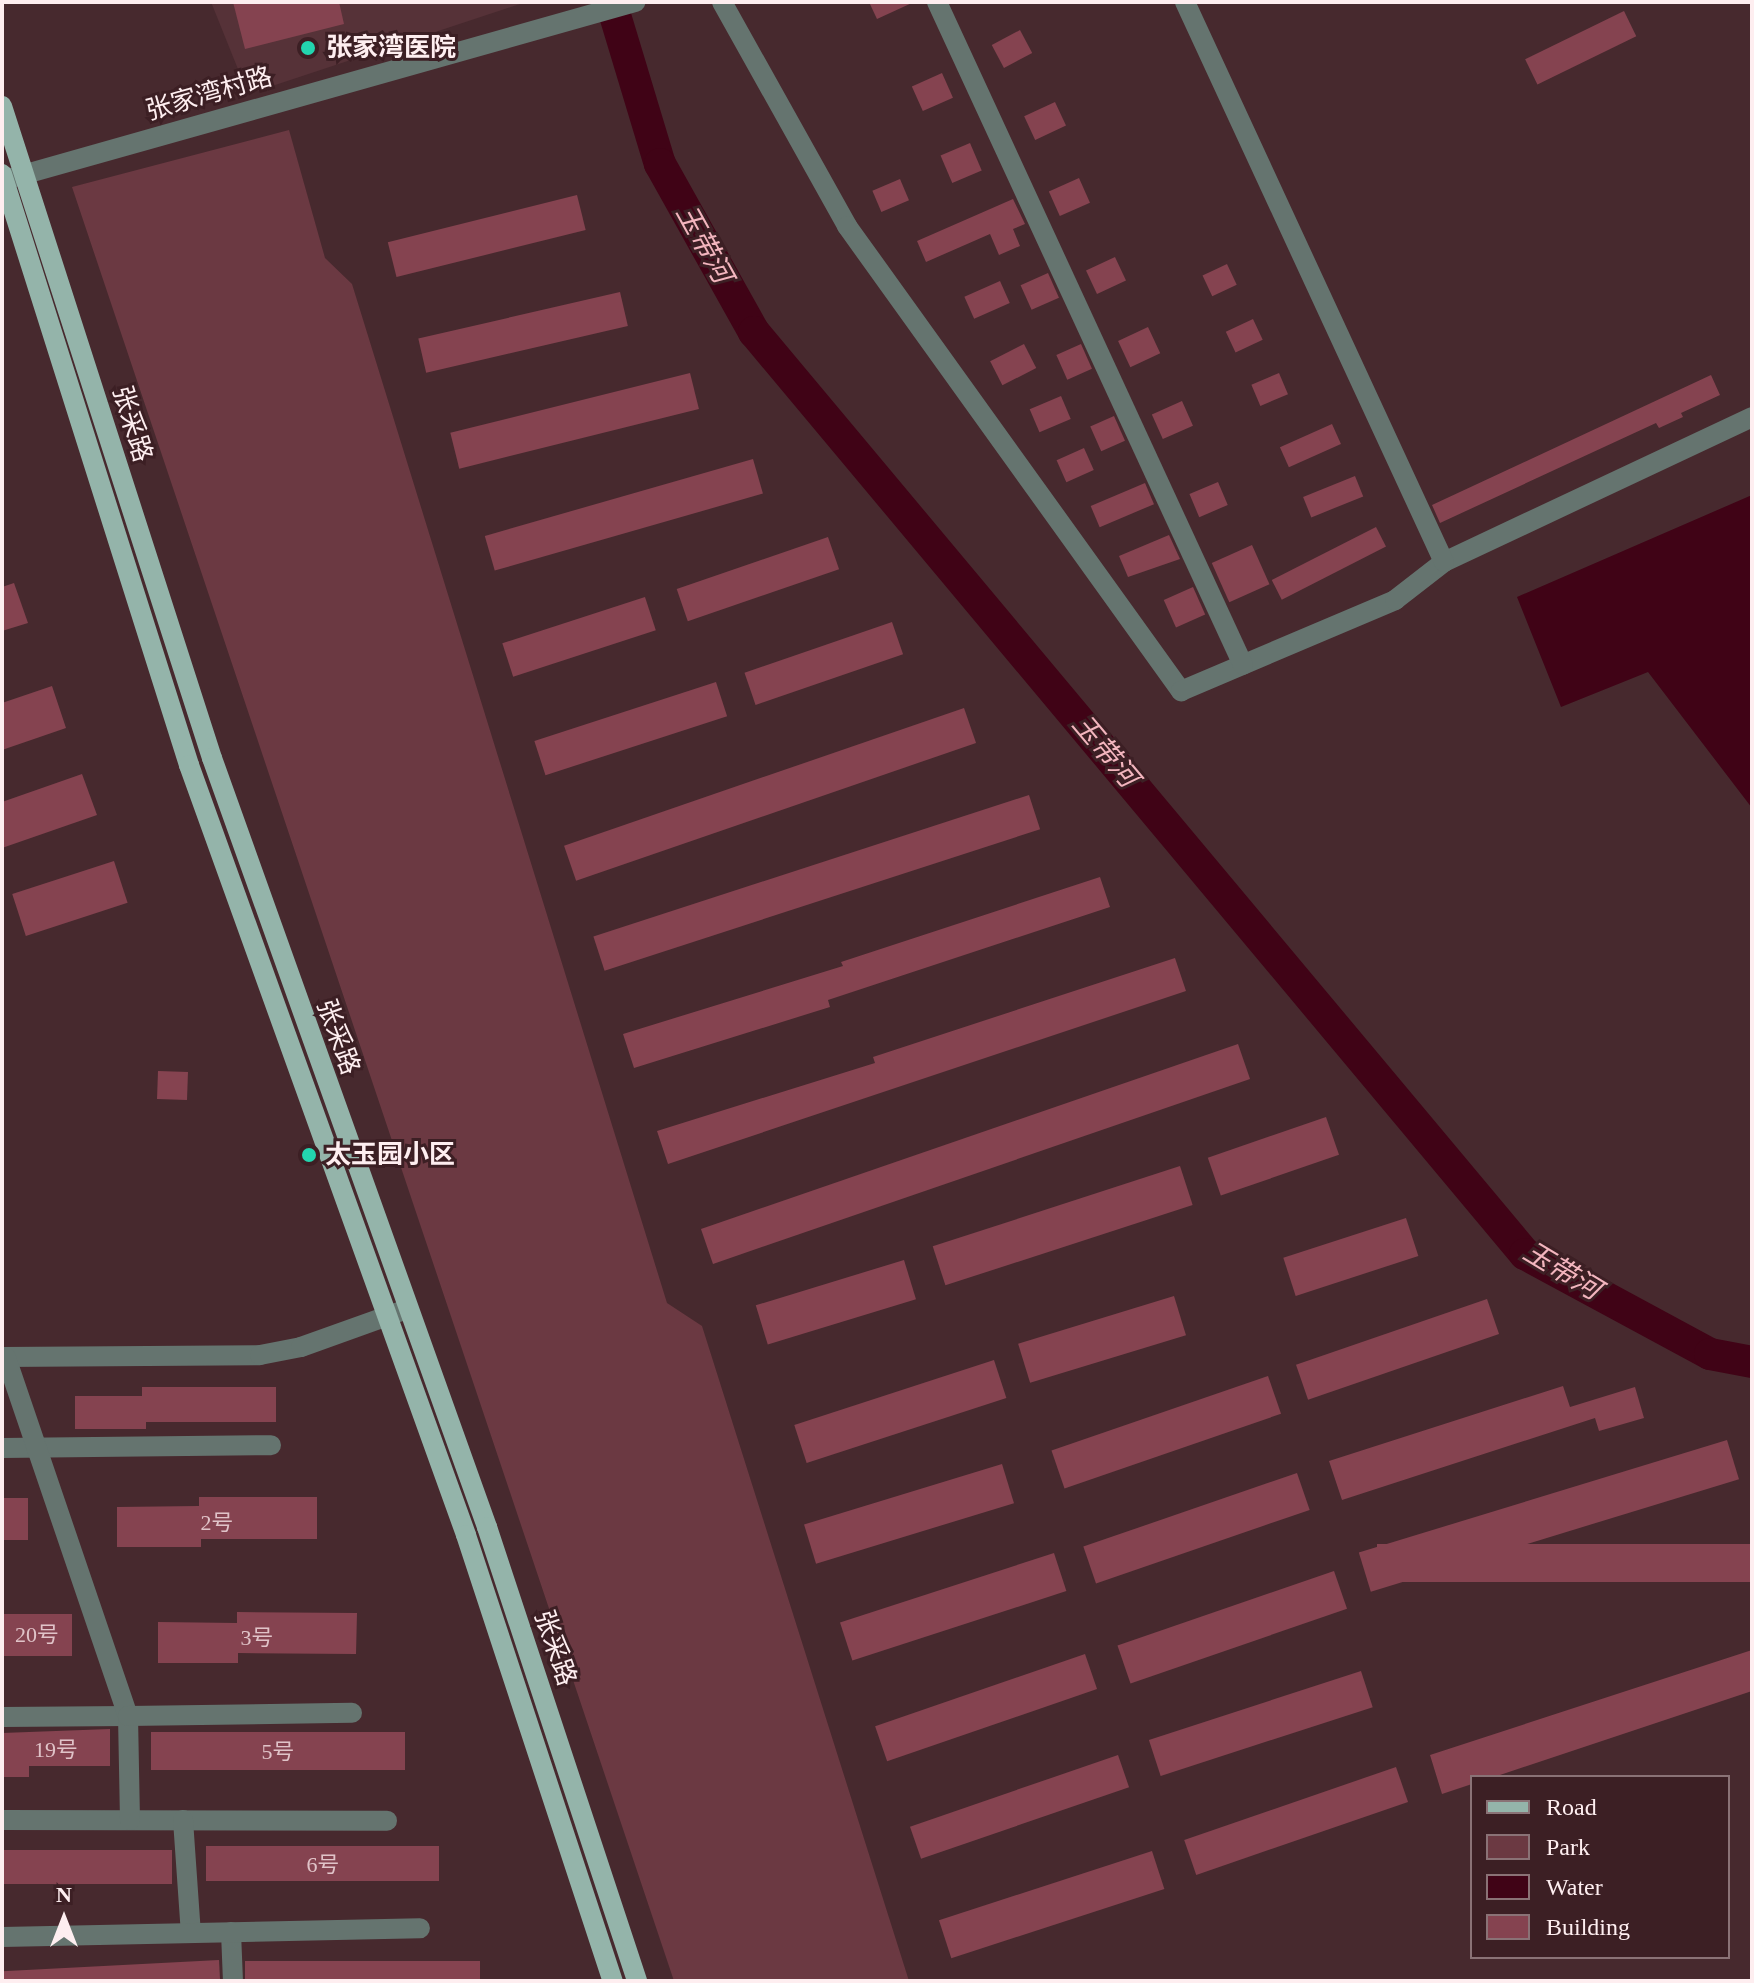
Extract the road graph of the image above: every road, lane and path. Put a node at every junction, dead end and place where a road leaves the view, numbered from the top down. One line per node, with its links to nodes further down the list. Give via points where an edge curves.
1 (635, 2): 6 (street, 张家湾村路)
2 (722, 2): 10 (street, via 847,226 1181,691)
3 (937, 2): 10 (street)
4 (1185, 2): 9 (street)
5 (2, 106): 6 (main road, 张采路)
6 (25, 173): 7 (street, 张家湾村路); 11 (main road, 张采路, via 212,758)
7 (3, 178): 12 (main road, 张采路, via 189,765)
8 (1752, 417): 9 (street)
9 (1444, 562): 10 (street, via 1395,600)
10 (1243, 665)
11 (407, 1309): 12 (street); 30 (main road, 张采路, via 492,1542)
12 (386, 1316): 13 (street, via 301,1347 260,1355); 29 (main road, 张采路, via 466,1535)
13 (4, 1357): 16 (street)
14 (271, 1445): 16 (street)
15 (2, 1448): 16 (street)
16 (37, 1448): 18 (street)
17 (352, 1713): 18 (street)
18 (128, 1716): 19 (street); 21 (street)
19 (2, 1717)
20 (2, 1820): 21 (street)
21 (130, 1820): 22 (street)
22 (183, 1820): 23 (street); 26 (street)
23 (387, 1821)
24 (420, 1928): 25 (street)
25 (231, 1932): 26 (street); 28 (street)
26 (191, 1933): 27 (street)
27 (2, 1937)
28 (233, 1981)
29 (613, 1981)
30 (637, 1981)

